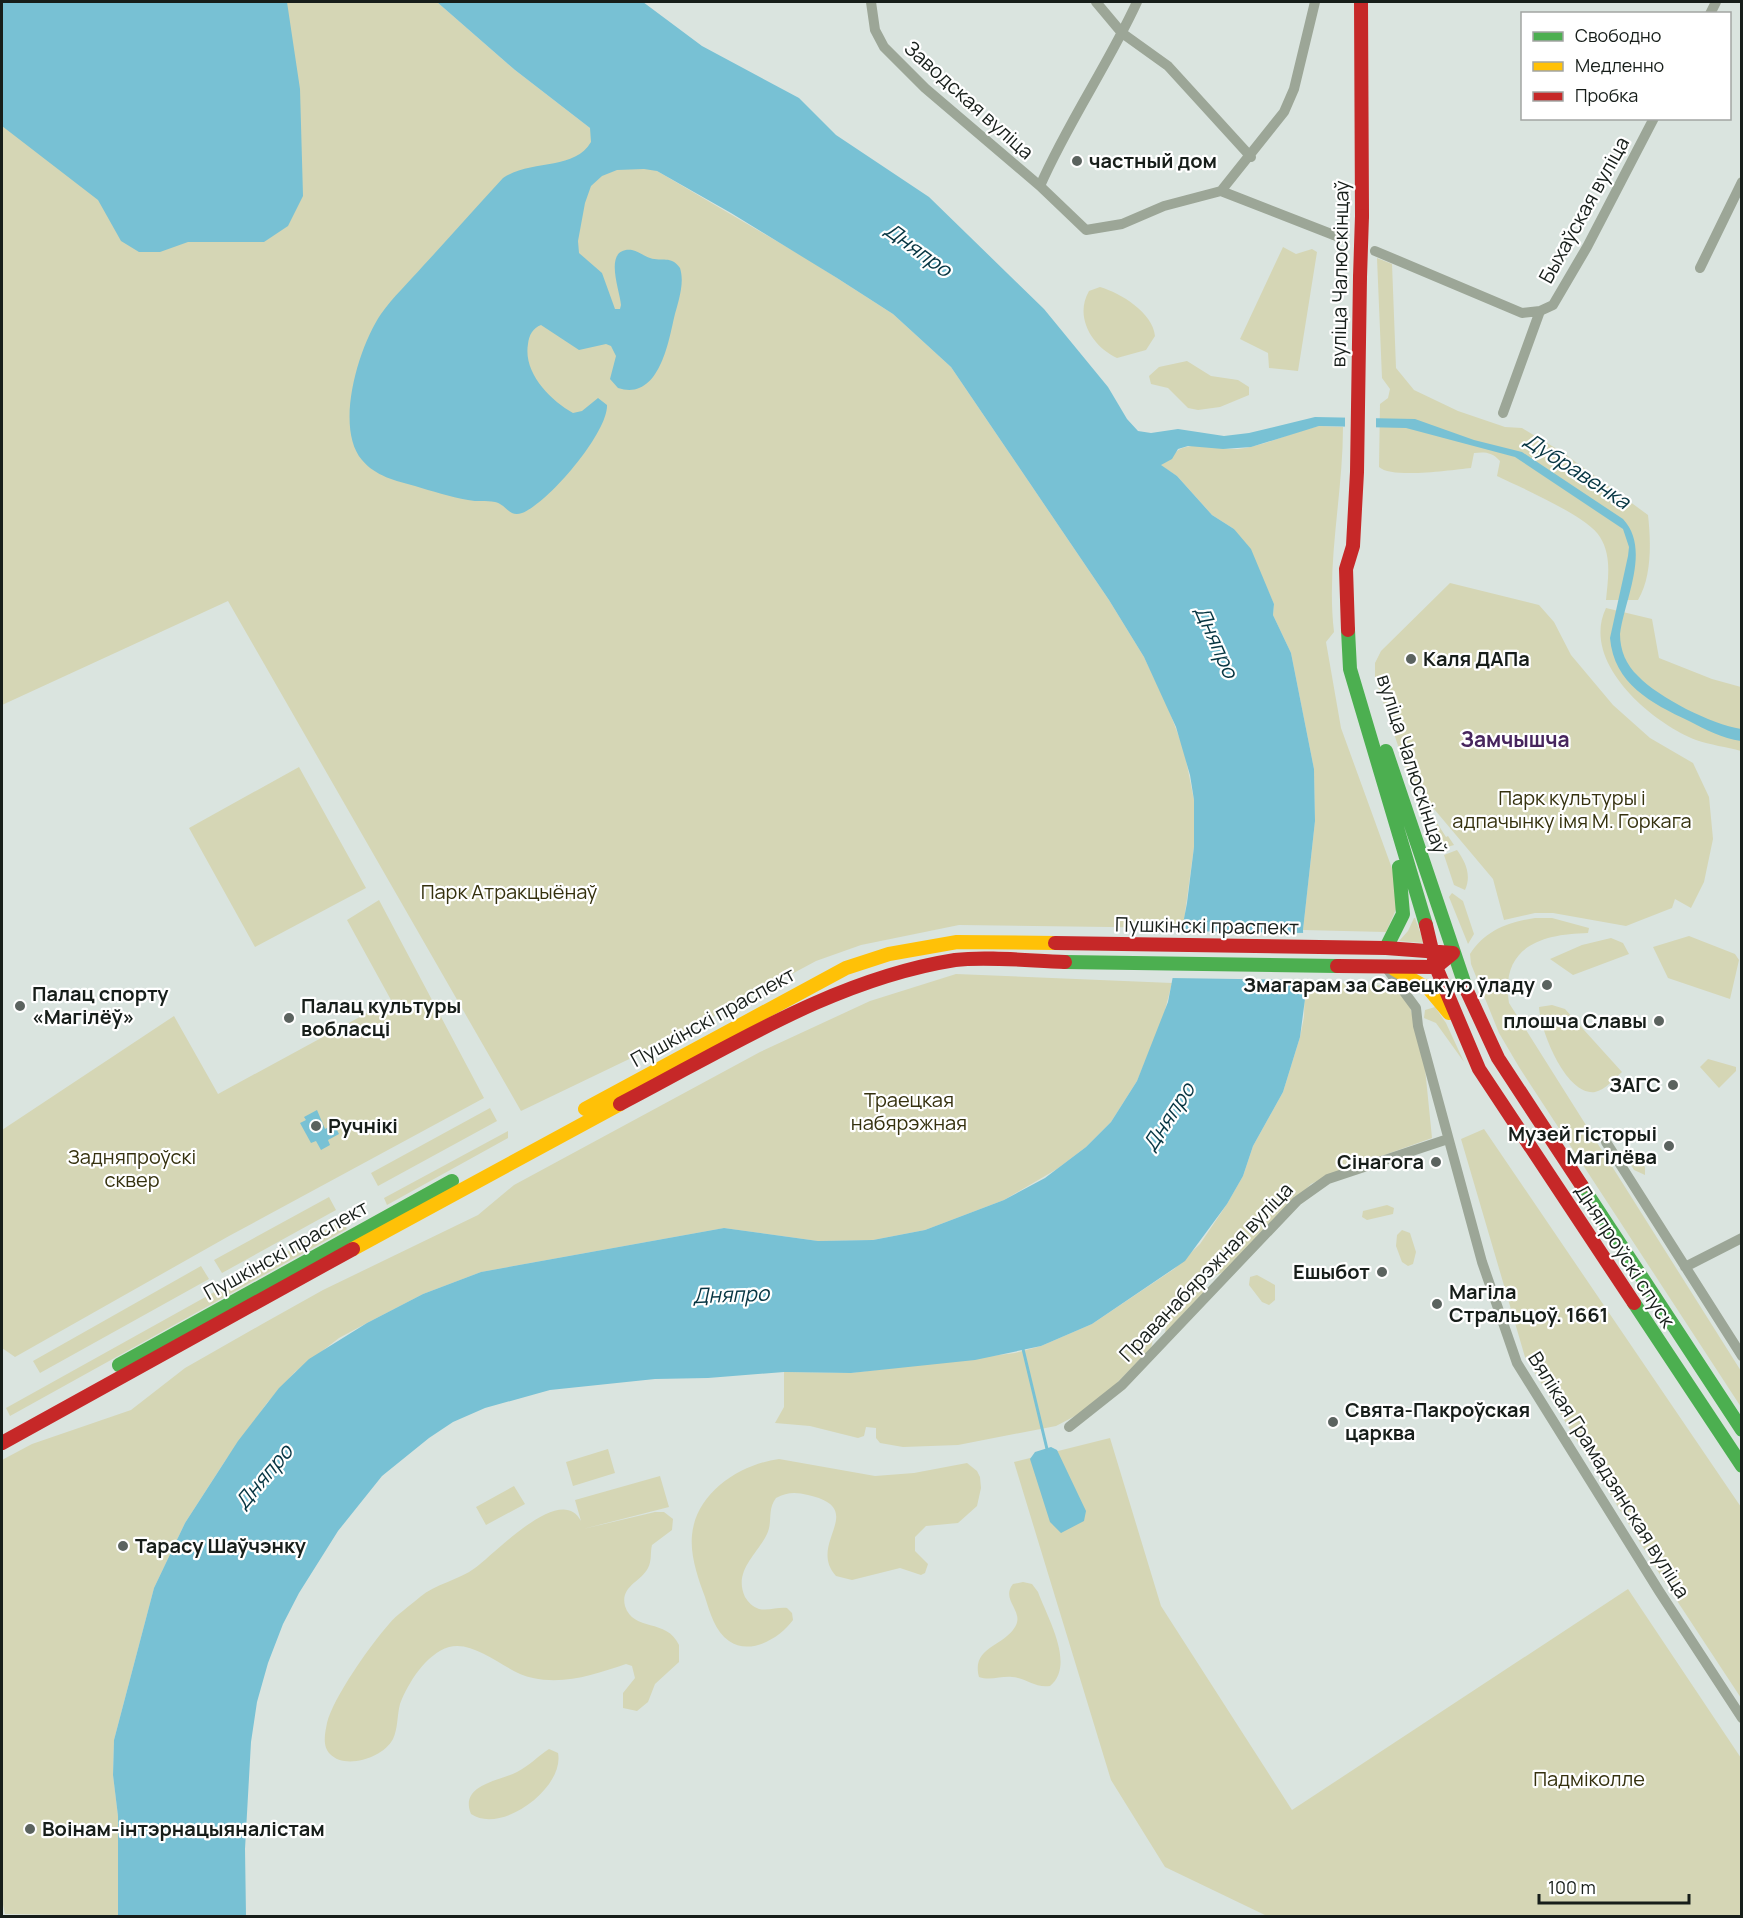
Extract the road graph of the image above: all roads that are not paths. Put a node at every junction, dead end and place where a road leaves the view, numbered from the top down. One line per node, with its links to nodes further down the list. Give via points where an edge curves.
1 (871, 2): 10 (street, Заводская вуліца, via 875,30 884,47 925,88)
2 (1096, 2): 6 (street)
3 (1137, 2): 6 (street)
4 (1315, 2): 8 (street, via 1294,89 1284,112)
5 (1361, 2): 17 (main road, вуліца Чалюскінцаў, bridge, via 1362,216)
6 (1122, 33): 8 (street, via 1168,66); 10 (street, via 1060,141)
7 (1653, 120): 15 (street, Быхаўская вуліца, via 1558,296 1552,305)
8 (1251, 157): 11 (street)
9 (1742, 182): 14 (street)
10 (1040, 186): 11 (street, Заводская вуліца, via 1086,230 1122,224 1164,206)
11 (1221, 191): 12 (street)
12 (1344, 238)
13 (1374, 251): 15 (street, via 1522,313)
14 (1700, 268)
15 (1540, 311): 16 (street, Быхаўская вуліца)
16 (1503, 413)
17 (1353, 546): 18 (main road, вуліца Чалюскінцаў, via 1346,569 1350,669); 21 (main road, вуліца Чалюскінцаў, via 1359,573 1361,667)
18 (1385, 790): 19 (main road, via 1404,903 1403,914); 20 (main road, вуліца Чалюскінцаў)
19 (1386, 948): 20 (main road, Пушкінскі праспект); 33 (main road, Пушкінскі праспект, via 957,942 870,959 821,980)
20 (1431, 951): 21 (main road, Пушкінскі праспект); 23 (main road, вуліца Чалюскінцаў)
21 (1453, 953): 23 (main road); 34 (main road, Дняпроўскі спуск, via 1498,1058)
22 (1385, 966): 23 (main road, Пушкінскі праспект); 24 (main road, Пушкінскі праспект, via 1417,980); 25 (street, Вялікая Грамадзянская вуліца); 35 (main road, Пушкінскі праспект, via 957,960 876,978 819,1000 529,1152)
23 (1436, 967): 26 (main road, Дняпроўскі спуск)
24 (1437, 1001): 25 (street, via 1425,1000); 26 (main road, Пушкінскі праспект)
25 (1416, 1008): 27 (street, Вялікая Грамадзянская вуліца)
26 (1457, 1021): 36 (main road, Дняпроўскі спуск, via 1479,1069)
27 (1448, 1139): 32 (street, Праванабярэжная вуліца, via 1313,1187 1122,1385); 37 (street, Вялікая Грамадзянская вуліца, via 1482,1262 1517,1363)
28 (1606, 1142): 30 (street)
29 (1742, 1238): 30 (street)
30 (1685, 1267): 31 (street)
31 (1742, 1356)
32 (1069, 1426)
33 (2, 1430)
34 (1742, 1430)
35 (2, 1443)
36 (1742, 1466)
37 (1742, 1718)

